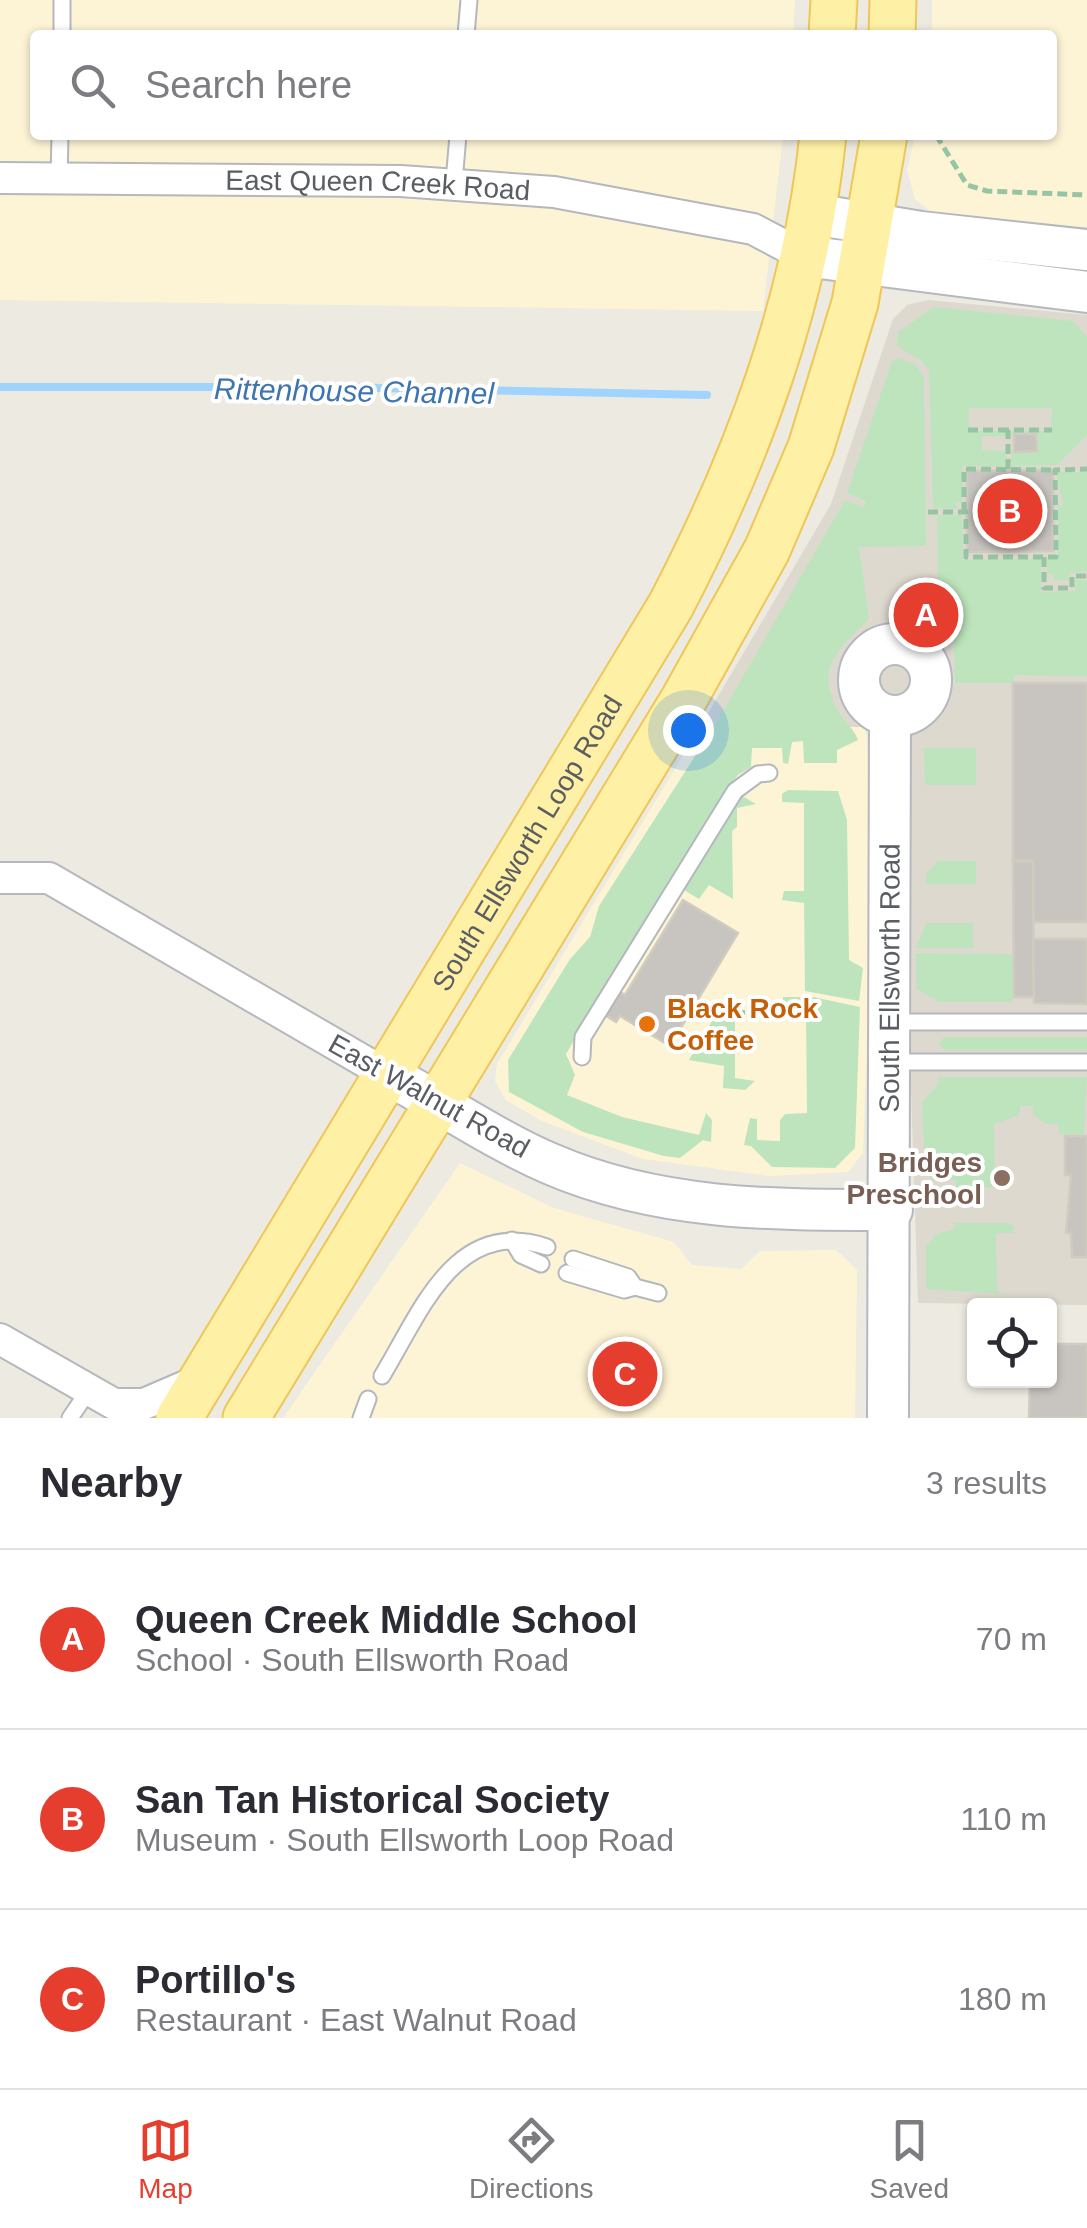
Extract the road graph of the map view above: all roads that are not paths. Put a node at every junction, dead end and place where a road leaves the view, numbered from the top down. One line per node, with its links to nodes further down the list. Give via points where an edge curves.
1 (62, 0): 5 (lane)
2 (469, 0): 6 (lane)
3 (834, 0): 7 (main road)
4 (893, 0): 8 (main road)
5 (62, 30)
6 (466, 30)
7 (832, 30)
8 (892, 30)
9 (60, 140): 14 (lane)
10 (458, 140): 15 (lane)
11 (822, 140): 17 (main road)
12 (883, 140): 18 (main road)
13 (0, 178): 14 (street, East Queen Creek Road)
14 (59, 179): 15 (street, East Queen Creek Road)
15 (454, 182): 16 (street, East Queen Creek Road, via 554,192)
16 (753, 229): 17 (street, East Queen Creek Road); 17 (street, East Queen Creek Road)
17 (809, 235): 18 (street, East Queen Creek Road); 29 (main road, South Ellsworth Loop Road, via 757,416 706,538)
18 (868, 246): 19 (street, East Queen Creek Road); 20 (street, East Queen Creek Road); 30 (main road, via 811,447 740,603)
19 (1087, 250)
20 (1087, 292)
21 (890, 716): 24 (street, South Ellsworth Road)
22 (770, 772): 26 (lane, via 735,791 583,1038)
23 (0, 878): 29 (street, East Walnut Road, via 48,878)
24 (890, 1022): 25 (lane); 27 (street, South Ellsworth Road)
25 (1087, 1022)
26 (582, 1057)
27 (891, 1062): 28 (lane); 31 (street, South Ellsworth Road)
28 (1087, 1062)
29 (388, 1074): 30 (street, East Walnut Road); 39 (main road, South Ellsworth Loop Road)
30 (440, 1102): 31 (street, East Walnut Road, via 550,1164 683,1202); 43 (main road)
31 (892, 1210): 45 (street, South Ellsworth Road)
32 (512, 1240): 33 (lane); 34 (lane, via 521,1255); 38 (lane, via 469,1250 440,1280)
33 (547, 1247)
34 (541, 1264)
35 (570, 1266): 36 (lane, via 624,1290)
36 (658, 1293)
37 (0, 1339): 41 (street)
38 (382, 1376)
39 (190, 1399): 41 (street)
40 (368, 1399): 44 (lane)
41 (108, 1404): 42 (lane)
42 (70, 1418)
43 (246, 1418)
44 (361, 1418)
45 (888, 1418)

